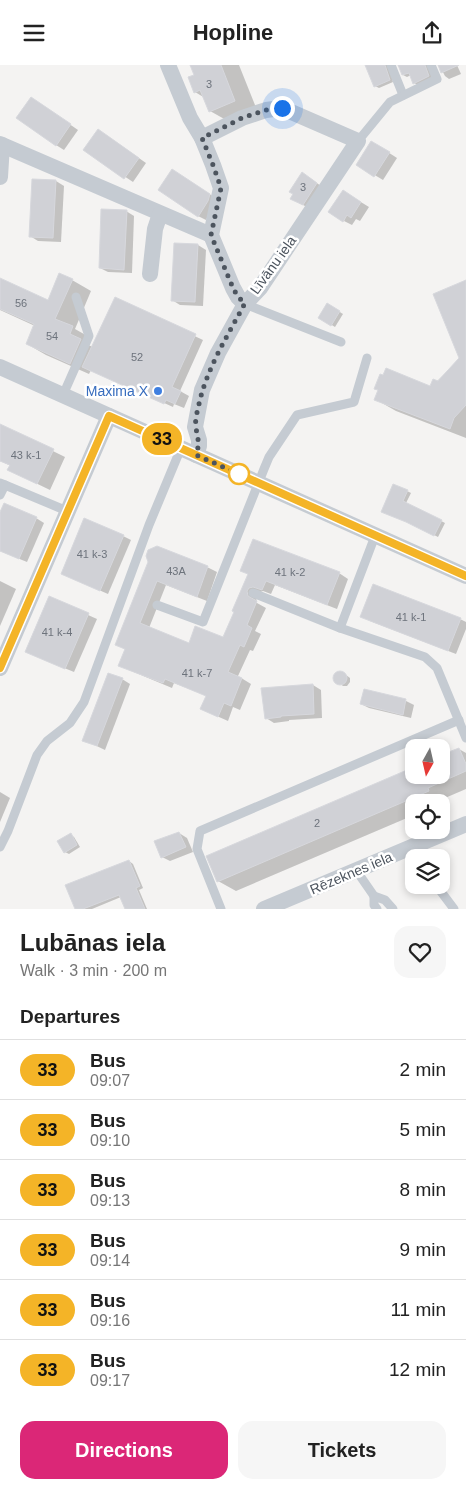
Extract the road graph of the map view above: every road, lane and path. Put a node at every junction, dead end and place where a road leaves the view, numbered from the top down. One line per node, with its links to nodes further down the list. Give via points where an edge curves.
1 (168, 65): 5 (street)
2 (391, 65): 4 (lane)
3 (431, 65): 4 (lane, via 437,79)
4 (403, 95): 6 (lane, via 390,101)
5 (202, 138): 6 (street, via 242,118 282,108); 10 (street, via 221,188)
6 (358, 141): 13 (street, Līvānu iela, via 260,288)
7 (1, 144): 8 (street); 9 (street)
8 (0, 177)
9 (160, 214): 10 (street); 11 (street)
10 (211, 235): 13 (street, via 233,288)
11 (150, 273)
12 (76, 297): 17 (lane, via 89,336)
13 (245, 303): 14 (lane); 20 (street, Līvānu iela, via 202,390 195,427 199,440)
14 (341, 342)
15 (367, 358): 21 (lane, via 354,402 297,415 269,457)
16 (0, 367): 17 (street)
17 (63, 395): 18 (street)
18 (109, 416): 19 (street); 24 (street)
19 (181, 448): 20 (street); 34 (lane, via 148,525 84,702 70,723 47,741 37,755)
20 (196, 455): 21 (street)
21 (258, 482): 25 (street); 28 (lane, via 203,622)
22 (2, 483): 23 (lane); 24 (lane)
23 (0, 495)
24 (67, 511): 30 (street)
25 (375, 535): 26 (street); 29 (lane)
26 (466, 575)
27 (253, 593): 29 (lane)
28 (158, 605)
29 (340, 628): 31 (lane, via 425,657 437,668)
30 (0, 668)
31 (459, 721): 32 (lane); 40 (lane, via 200,831 197,849)
32 (466, 738)
33 (466, 824): 35 (street, Rēzeknes iela)
34 (0, 847)
35 (422, 849)
36 (405, 856): 37 (street, Rēzeknes iela)
37 (356, 870): 39 (lane); 41 (street, Rēzeknes iela)
38 (443, 894): 44 (lane)
39 (374, 896): 42 (lane); 43 (lane, via 385,900)
40 (221, 909)
41 (264, 909)
42 (377, 909)
43 (393, 909)
44 (454, 909)

